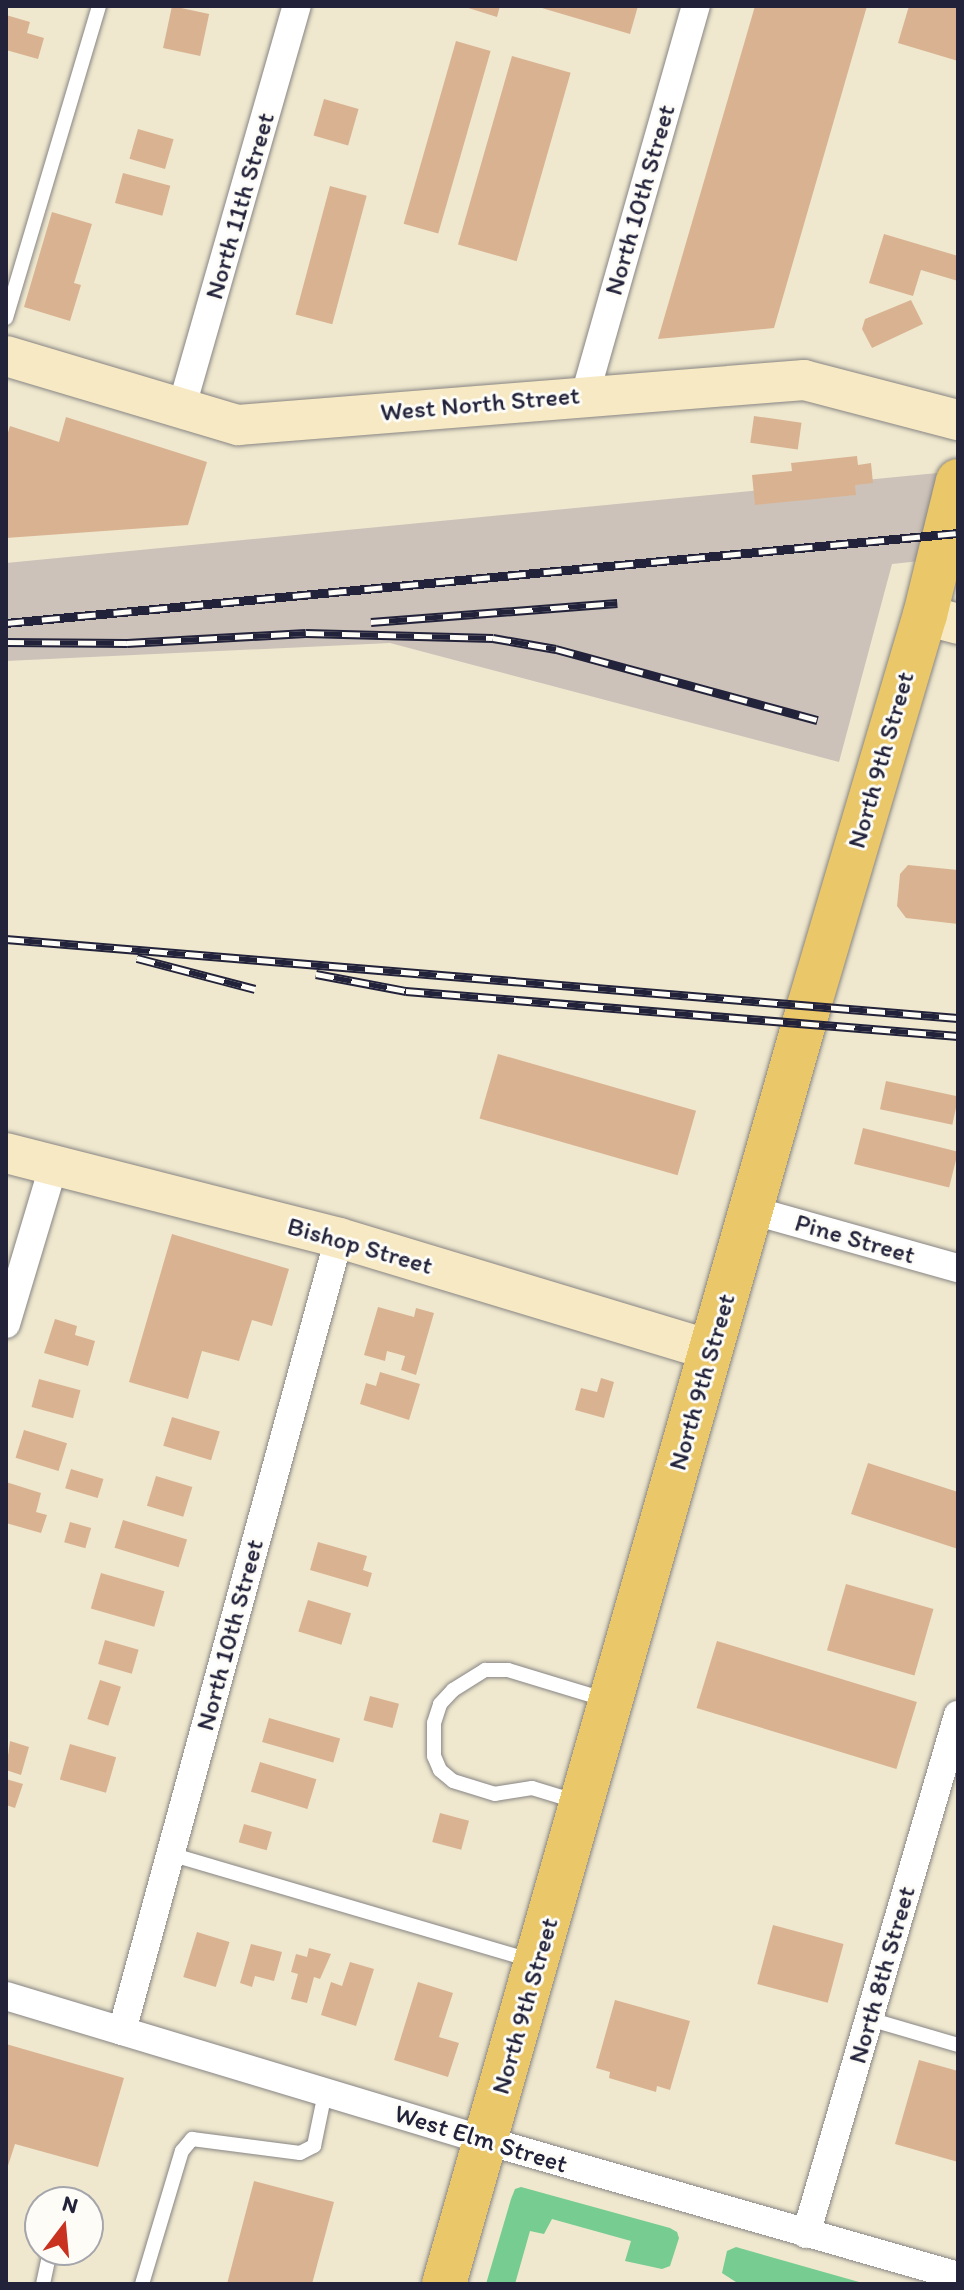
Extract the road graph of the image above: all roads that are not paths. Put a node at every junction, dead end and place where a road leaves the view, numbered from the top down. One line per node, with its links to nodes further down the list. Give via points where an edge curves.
1 (99, 6): 4 (lane)
2 (297, 6): 7 (street, North 11th Street)
3 (696, 6): 6 (street, North 10th Street)
4 (6, 318)
5 (6, 356): 7 (street, West North Street)
6 (585, 395): 7 (street, West North Street, via 238,425); 8 (street, West North Street, via 804,380)
7 (182, 406)
8 (958, 420)
9 (958, 481): 10 (main road, North 9th Street)
10 (942, 619): 13 (main road, North 9th Street)
11 (6, 1153): 12 (street, Bishop Street)
12 (54, 1164): 14 (street, Bishop Street); 16 (street)
13 (751, 1210): 15 (street, Pine Street); 17 (main road, North 9th Street)
14 (339, 1238): 17 (street, Bishop Street); 21 (street, North 10th Street)
15 (958, 1268)
16 (6, 1324)
17 (711, 1350): 18 (main road, North 9th Street)
18 (611, 1701): 20 (main road, North 9th Street); 20 (lane, via 508,1670 485,1670 453,1690 440,1704 434,1723 434,1756 453,1781 495,1794 532,1788)
19 (958, 1715): 24 (street, North 8th Street)
20 (582, 1803): 22 (main road, North 9th Street)
21 (170, 1854): 22 (lane); 25 (street, North 10th Street)
22 (537, 1962): 28 (main road, North 9th Street)
23 (6, 1996): 25 (street, West Elm Street)
24 (869, 2019): 26 (lane); 29 (street, North 8th Street)
25 (122, 2031): 27 (street, West Elm Street)
26 (958, 2045)
27 (325, 2093): 28 (street, West Elm Street); 31 (lane, via 314,2146 300,2153 192,2139 182,2151)
28 (487, 2141): 29 (street, West Elm Street); 32 (main road, North 9th Street)
29 (806, 2234): 30 (street, West Elm Street)
30 (958, 2276)
31 (142, 2284)
32 (444, 2284)

